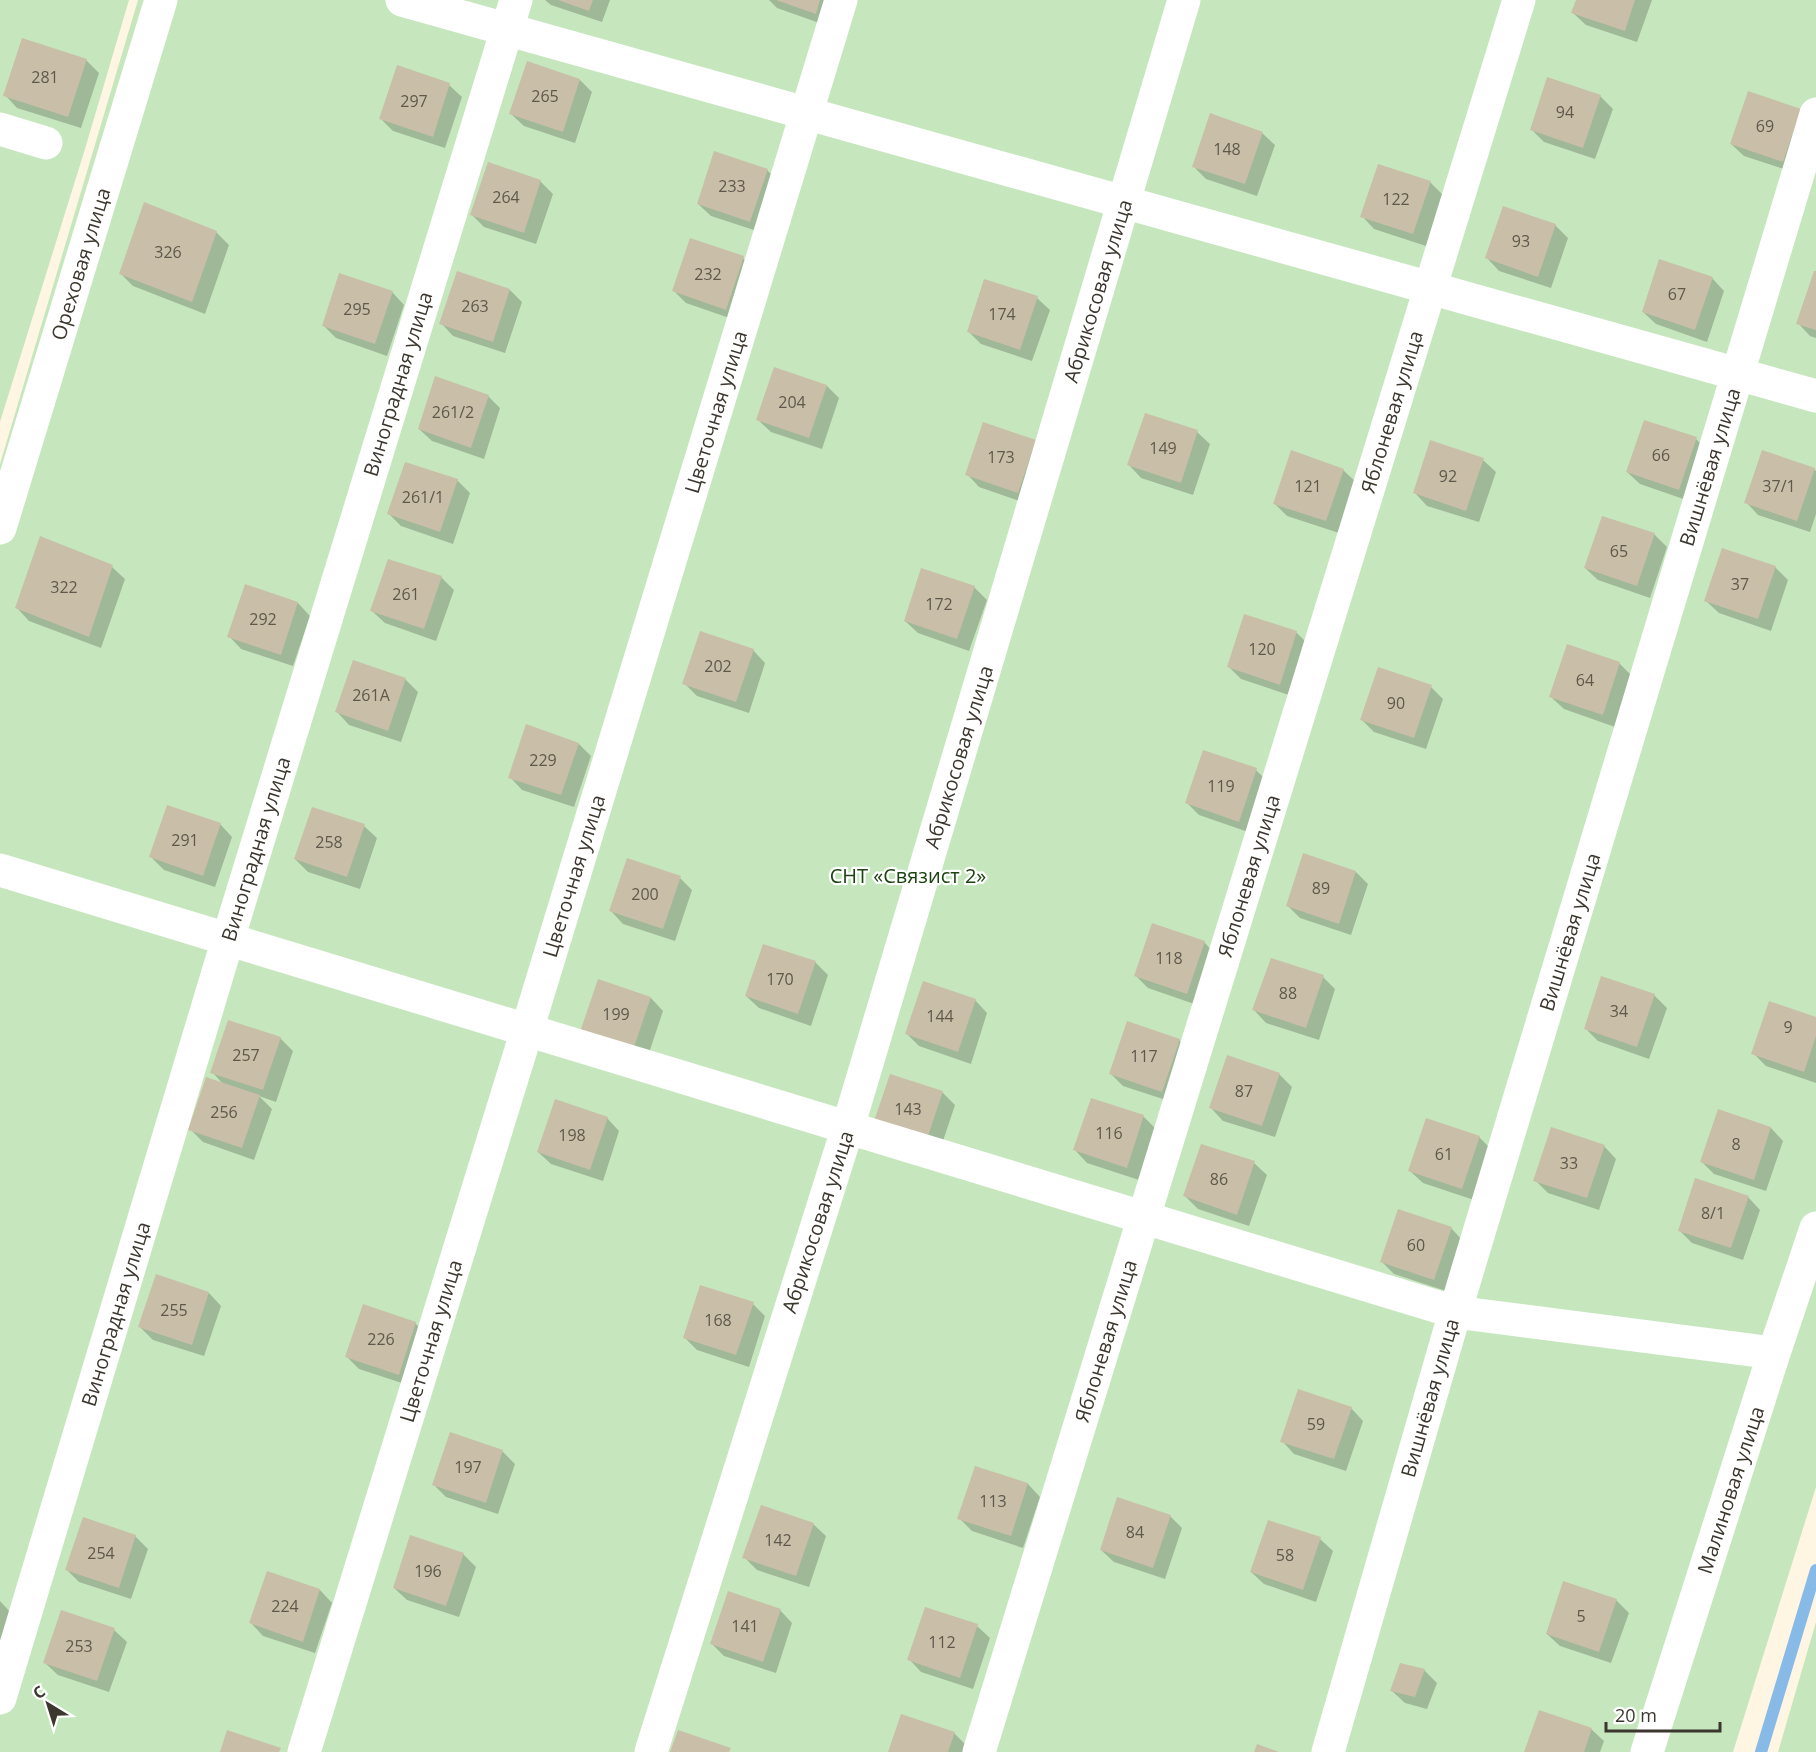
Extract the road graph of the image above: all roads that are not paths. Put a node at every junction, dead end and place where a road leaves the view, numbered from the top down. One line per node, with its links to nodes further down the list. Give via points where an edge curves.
1 (161, 0): 15 (street, Ореховая улица)
2 (402, 0): 6 (street)
3 (841, 0): 7 (street, Цветочная улица)
4 (1184, 0): 11 (street, Абрикосовая улица)
5 (1519, 0): 12 (street, Яблоневая улица)
6 (512, 15): 7 (street); 17 (street, Виноградная улица)
7 (806, 113): 11 (street); 18 (street, Цветочная улица)
8 (1816, 114): 13 (street, Вишнёвая улица)
9 (0, 129): 10 (street)
10 (46, 143)
11 (1124, 202): 12 (street); 19 (street, Абрикосовая улица)
12 (1430, 288): 13 (street); 20 (street, Яблоневая улица)
13 (1738, 374): 14 (street); 22 (street, Вишнёвая улица)
14 (1816, 396)
15 (0, 528)
16 (0, 870): 17 (street)
17 (228, 939): 18 (street); 24 (street, Виноградная улица)
18 (527, 1030): 19 (street); 25 (street, Цветочная улица)
19 (848, 1127): 20 (street); 26 (street, Абрикосовая улица)
20 (1144, 1218): 22 (street); 27 (street, Яблоневая улица)
21 (1816, 1228): 23 (street, Малиновая улица)
22 (1455, 1312): 23 (street); 28 (street, Вишнёвая улица)
23 (1774, 1353): 29 (street, Малиновая улица)
24 (0, 1698)
25 (304, 1752)
26 (651, 1752)
27 (979, 1752)
28 (1328, 1752)
29 (1647, 1752)

